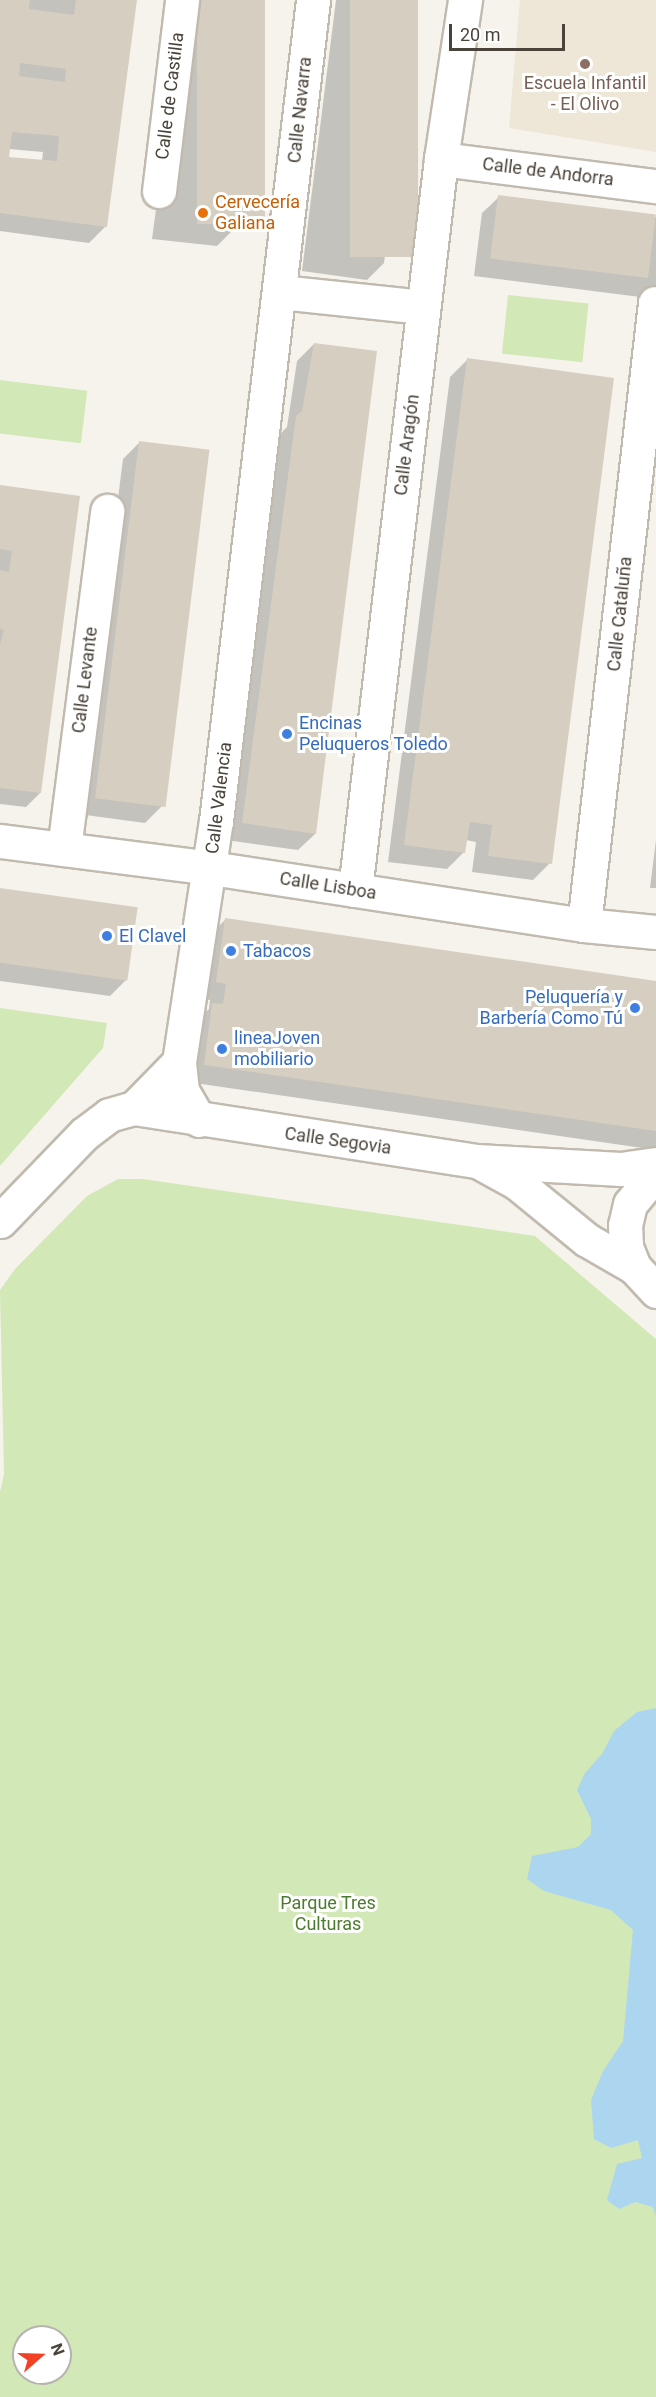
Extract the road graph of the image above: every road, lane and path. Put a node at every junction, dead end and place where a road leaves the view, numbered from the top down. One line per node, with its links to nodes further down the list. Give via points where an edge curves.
1 (182, 0): 6 (street, Calle de Castilla)
2 (313, 0): 7 (street, Calle Navarra)
3 (465, 0): 4 (street, Calle Aragón)
4 (441, 159): 5 (street, Calle de Andorra); 9 (street, Calle Aragón)
5 (656, 186)
6 (159, 191)
7 (280, 292): 9 (street); 13 (street, Calle Valencia)
8 (655, 303): 15 (street, Calle Cataluña)
9 (423, 307): 14 (street, Calle Aragón)
10 (107, 511): 12 (street, Calle Levante)
11 (0, 841): 12 (street, Calle Lisboa)
12 (64, 849): 13 (street, Calle Lisboa)
13 (210, 868): 14 (street, Calle Lisboa); 17 (street, Calle Valencia)
14 (356, 890): 15 (street, Calle Lisboa)
15 (584, 925): 16 (street, Calle Lisboa)
16 (656, 932)
17 (179, 1062): 18 (street); 19 (street, via 182,1091)
18 (134, 1108): 19 (street, Calle Segovia); 23 (street, via 109,1115 84,1134)
19 (199, 1119): 20 (street, Calle Segovia)
20 (477, 1161): 21 (street, Calle Segovia, via 621,1169); 24 (street, Calle Segovia, via 516,1183 587,1240)
21 (656, 1164)
22 (656, 1173): 24 (street, via 630,1204 625,1225 626,1247)
23 (0, 1221)
24 (634, 1267): 25 (street)
25 (656, 1291)

